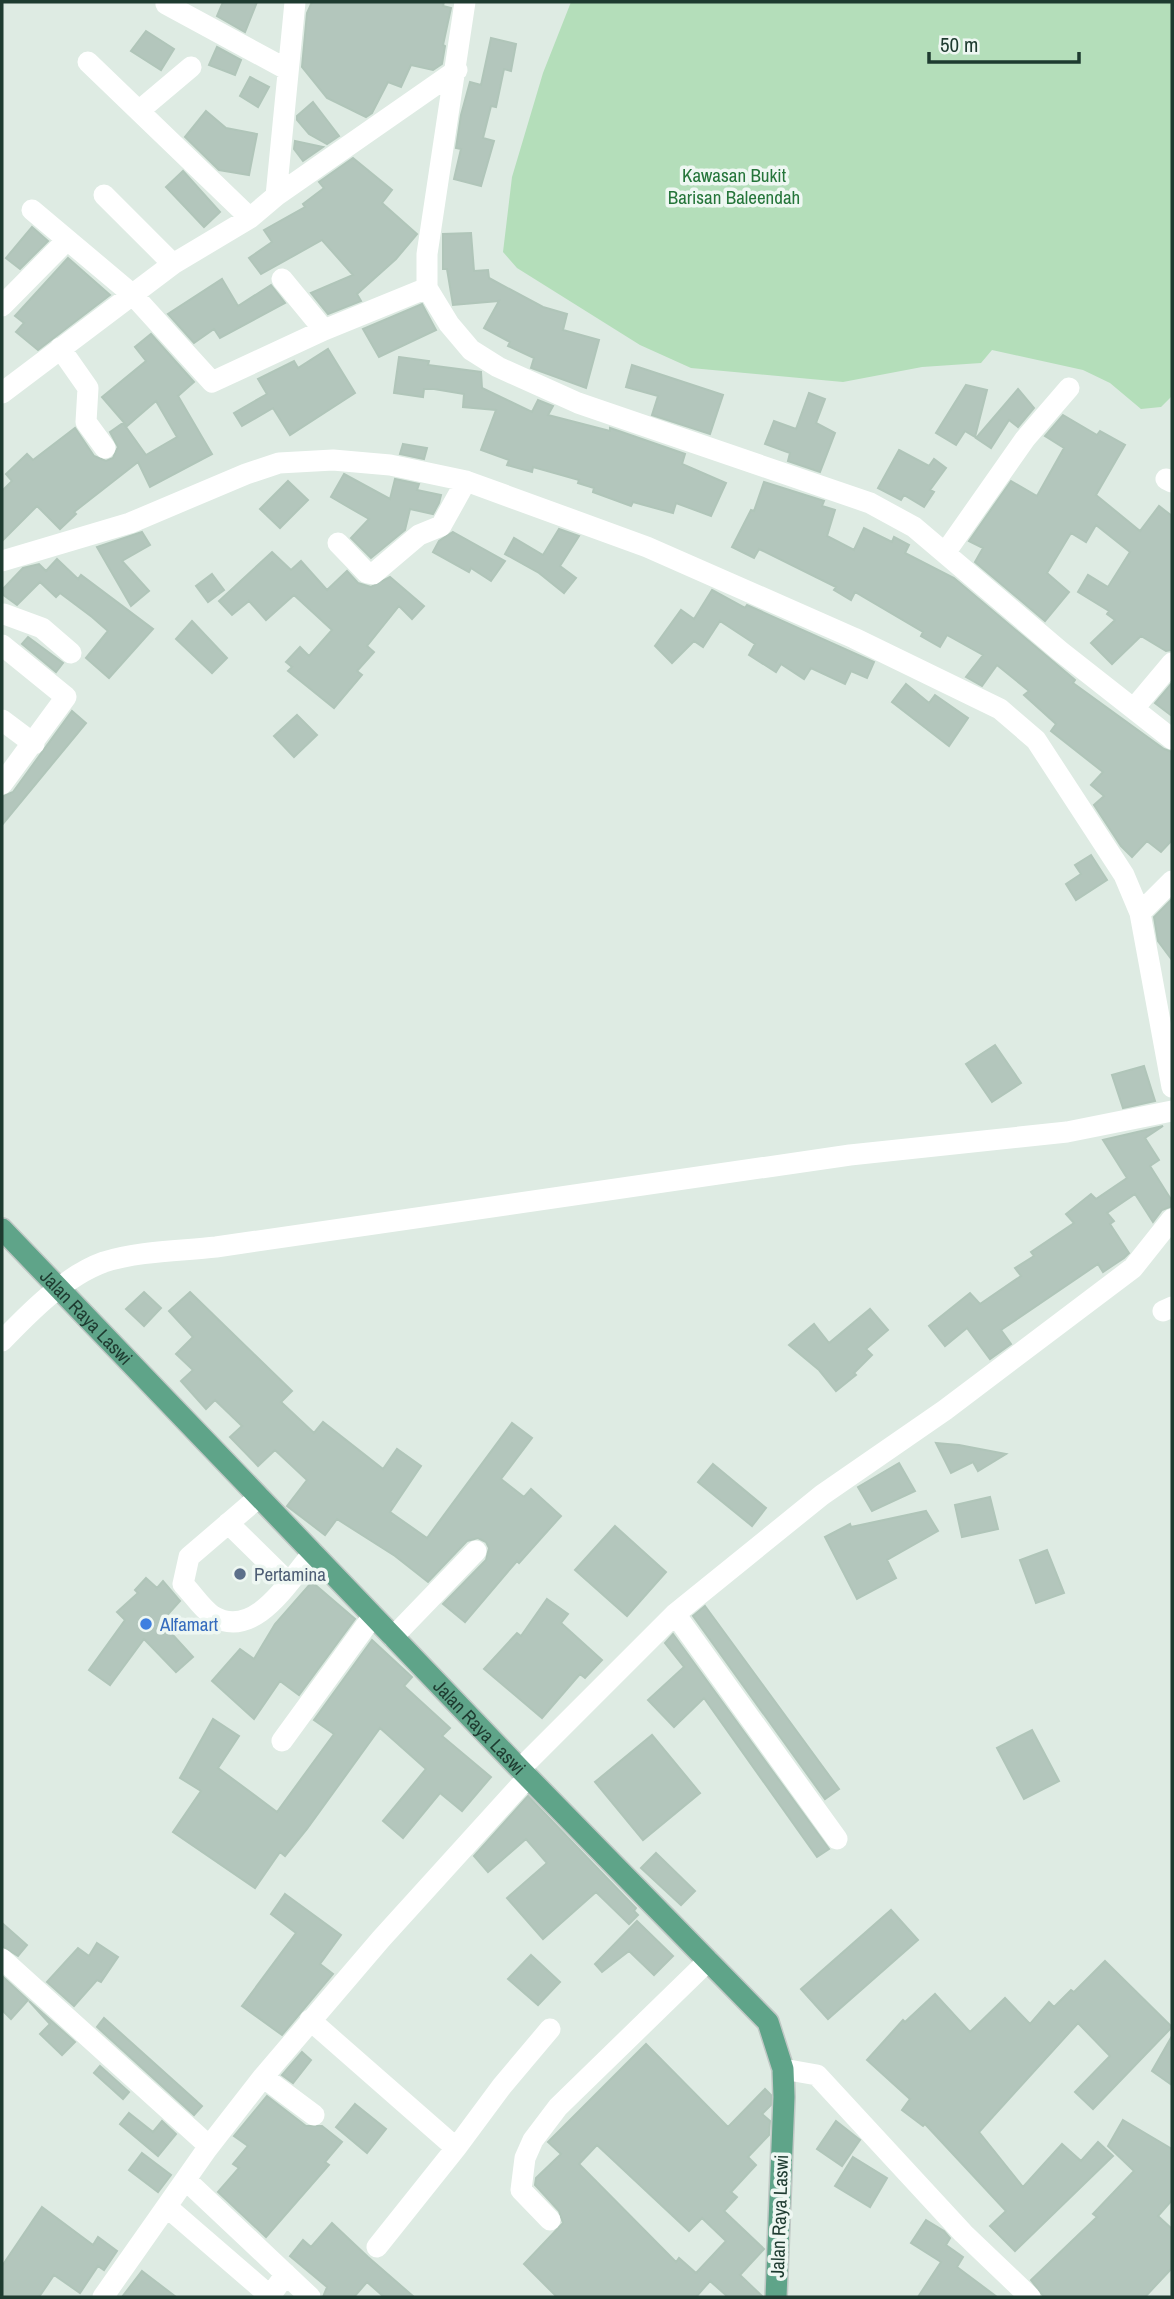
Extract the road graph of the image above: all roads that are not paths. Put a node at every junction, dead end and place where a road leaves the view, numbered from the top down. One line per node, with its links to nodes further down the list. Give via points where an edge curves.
1 (295, 2): 6 (street)
2 (465, 2): 7 (street)
3 (166, 4): 6 (street)
4 (88, 62): 8 (street)
5 (191, 67): 8 (street)
6 (288, 70): 10 (street)
7 (457, 70): 10 (street); 16 (street, via 427,254)
8 (140, 110): 12 (street)
9 (104, 195): 14 (street)
10 (276, 196): 12 (street)
11 (32, 210): 13 (street)
12 (250, 218): 14 (street)
13 (67, 240): 17 (street); 18 (street)
14 (173, 264): 17 (street)
15 (282, 279): 19 (street)
16 (428, 288): 19 (street); 26 (street, via 471,350 509,372 578,404 870,503 914,527)
17 (133, 295): 19 (street, via 212,382); 20 (street)
18 (2, 306)
19 (324, 330)
20 (60, 348): 22 (street); 23 (street, via 88,388 86,422)
21 (1069, 388): 26 (street, via 1025,439)
22 (2, 393)
23 (105, 449)
24 (466, 481): 25 (street, via 440,526 419,535 373,574); 27 (street, via 390,465 333,460 279,463 130,523); 38 (street, via 647,547 1000,709 1036,740 1124,875)
25 (338, 543)
26 (945, 553): 32 (street, via 1060,651)
27 (2, 561)
28 (3, 613): 30 (street, via 42,628)
29 (2, 645): 35 (street, via 66,695)
30 (71, 653)
31 (1172, 663): 32 (street)
32 (1135, 707): 34 (street)
33 (2, 720): 35 (street)
34 (1172, 739)
35 (34, 744): 36 (street)
36 (2, 784)
37 (1172, 881): 38 (street)
38 (1140, 913): 39 (street)
39 (1172, 1086)
40 (1172, 1111): 43 (street, via 1067,1132 850,1155 141,1255 104,1262)
41 (1172, 1219): 50 (street, via 1133,1268 945,1410 822,1495)
42 (2, 1228): 43 (main road, Jalan Raya Laswi)
43 (60, 1289): 44 (street); 45 (main road, Jalan Raya Laswi)
44 (2, 1341)
45 (259, 1497): 46 (street); 48 (main road, Jalan Raya Laswi)
46 (228, 1523): 49 (street); 49 (street, via 189,1557 184,1568 183,1584 212,1615 246,1622 267,1607)
47 (476, 1551): 52 (street)
48 (313, 1553): 49 (street); 51 (main road, Jalan Raya Laswi)
49 (288, 1582)
50 (670, 1615): 54 (street); 55 (street)
51 (373, 1616): 52 (main road, Jalan Raya Laswi); 53 (street)
52 (393, 1637): 54 (main road, Jalan Raya Laswi)
53 (282, 1741)
54 (520, 1769): 57 (main road, Jalan Raya Laswi); 58 (street)
55 (837, 1839)
56 (2, 1959): 63 (street)
57 (708, 1961): 60 (main road, Jalan Raya Laswi, via 768,2022); 67 (street, via 558,2107 533,2140 525,2158 521,2190)
58 (310, 2020): 61 (street); 64 (street)
59 (550, 2029): 64 (street)
60 (783, 2069): 73 (main road, Jalan Raya Laswi); 74 (street, via 813,2073 963,2233)
61 (262, 2077): 62 (street); 63 (street)
62 (314, 2115)
63 (209, 2146): 65 (street)
64 (456, 2148): 68 (street)
65 (187, 2181): 66 (street); 69 (street)
66 (167, 2207): 70 (street); 71 (street)
67 (550, 2220)
68 (377, 2247)
69 (286, 2274): 71 (street); 72 (street)
70 (103, 2297)
71 (269, 2297)
72 (310, 2297)
73 (776, 2297)
74 (1030, 2297)

